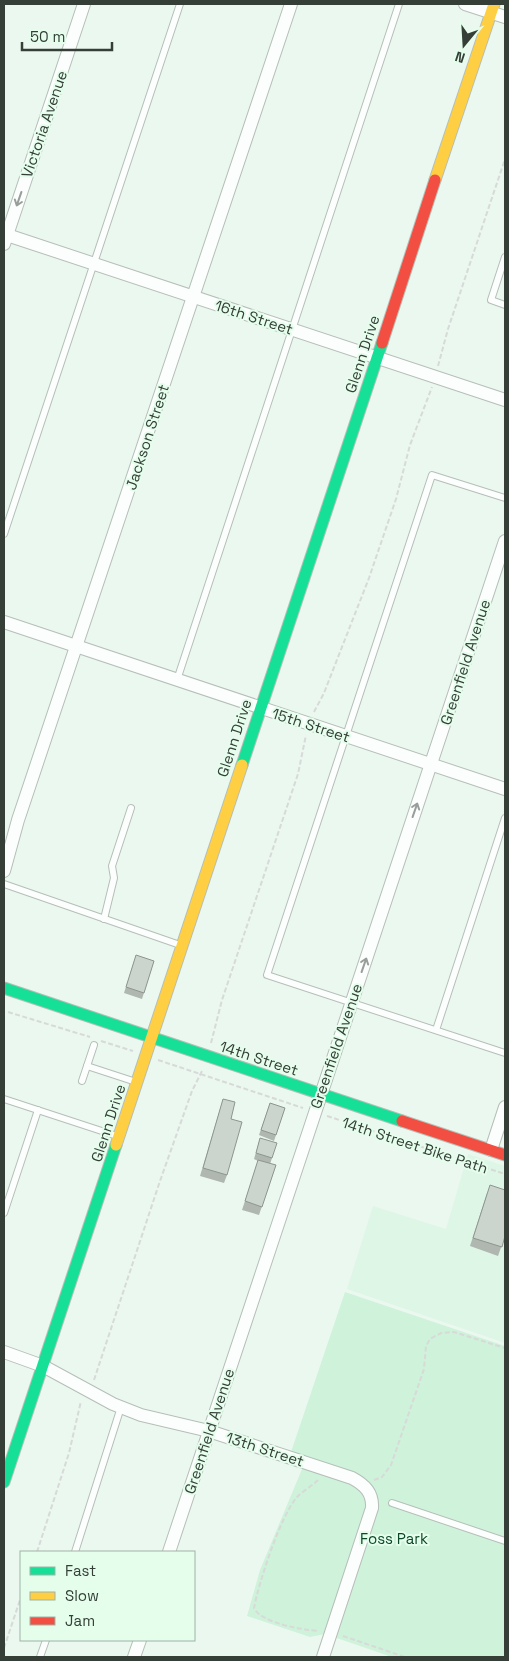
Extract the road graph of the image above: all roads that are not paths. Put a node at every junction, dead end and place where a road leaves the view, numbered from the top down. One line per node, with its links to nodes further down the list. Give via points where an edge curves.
1 (84, 4): 8 (street, Victoria Avenue, one-way to 8)
2 (180, 4): 10 (lane)
3 (291, 4): 11 (street, Jackson Street)
4 (399, 4): 13 (lane)
5 (465, 4): 6 (street)
6 (493, 8): 7 (street); 14 (street, Glenn Drive)
7 (505, 17)
8 (5, 238): 10 (street, 16th Street)
9 (505, 257): 12 (lane, via 491,300)
10 (93, 264): 11 (street, 16th Street); 17 (lane)
11 (193, 297): 13 (street, 16th Street); 21 (street, Jackson Street)
12 (505, 305)
13 (292, 330): 14 (street, 16th Street); 22 (lane)
14 (376, 357): 15 (street, 16th Street); 23 (street, Glenn Drive)
15 (505, 400)
16 (505, 498): 24 (lane, via 432,475)
17 (4, 534)
18 (505, 541): 19 (street, Greenfield Avenue)
19 (502, 563): 25 (street, Greenfield Avenue)
20 (4, 622): 21 (street, 15th Street)
21 (76, 647): 22 (street, 15th Street); 29 (street, Jackson Street)
22 (177, 680): 23 (street, 15th Street)
23 (260, 708): 24 (street, 15th Street); 32 (street, Glenn Drive)
24 (346, 736): 25 (street, 15th Street); 34 (lane, via 267,975)
25 (431, 764): 26 (street, 15th Street); 34 (street, Greenfield Avenue, one-way to 25)
26 (505, 789)
27 (131, 808): 31 (lane, via 112,866 114,878)
28 (505, 818): 35 (lane)
29 (4, 870)
30 (4, 884): 31 (lane)
31 (104, 919): 32 (lane)
32 (181, 946): 36 (street, Glenn Drive)
33 (4, 988): 36 (street, 14th Street)
34 (351, 1002): 35 (lane); 42 (street, Greenfield Avenue)
35 (436, 1030): 38 (lane)
36 (152, 1038): 41 (street, Glenn Drive); 42 (street, 14th Street)
37 (94, 1045): 39 (lane)
38 (505, 1053)
39 (87, 1066): 40 (lane); 41 (lane)
40 (82, 1080)
41 (137, 1083): 46 (street, Glenn Drive)
42 (320, 1094): 47 (street, 14th Street); 53 (street, Greenfield Avenue)
43 (4, 1099): 45 (lane)
44 (505, 1107): 47 (street)
45 (38, 1110): 46 (lane); 49 (lane)
46 (119, 1136): 51 (street, Glenn Drive)
47 (491, 1150): 48 (street, 14th Street)
48 (505, 1155)
49 (4, 1213)
50 (4, 1352): 51 (street, 13th Street)
51 (43, 1366): 52 (street, 13th Street); 54 (street, Glenn Drive)
52 (121, 1407): 53 (street, 13th Street, via 166,1422); 57 (lane)
53 (209, 1431): 58 (street, Greenfield Avenue); 63 (street, 13th Street, via 329,1470 359,1482 369,1492 372,1508)
54 (4, 1482)
55 (392, 1503): 56 (lane)
56 (505, 1540)
57 (75, 1551)
58 (169, 1551)
59 (46, 1641): 61 (lane)
60 (140, 1641): 62 (street)
61 (40, 1657)
62 (134, 1657)
63 (323, 1657)

